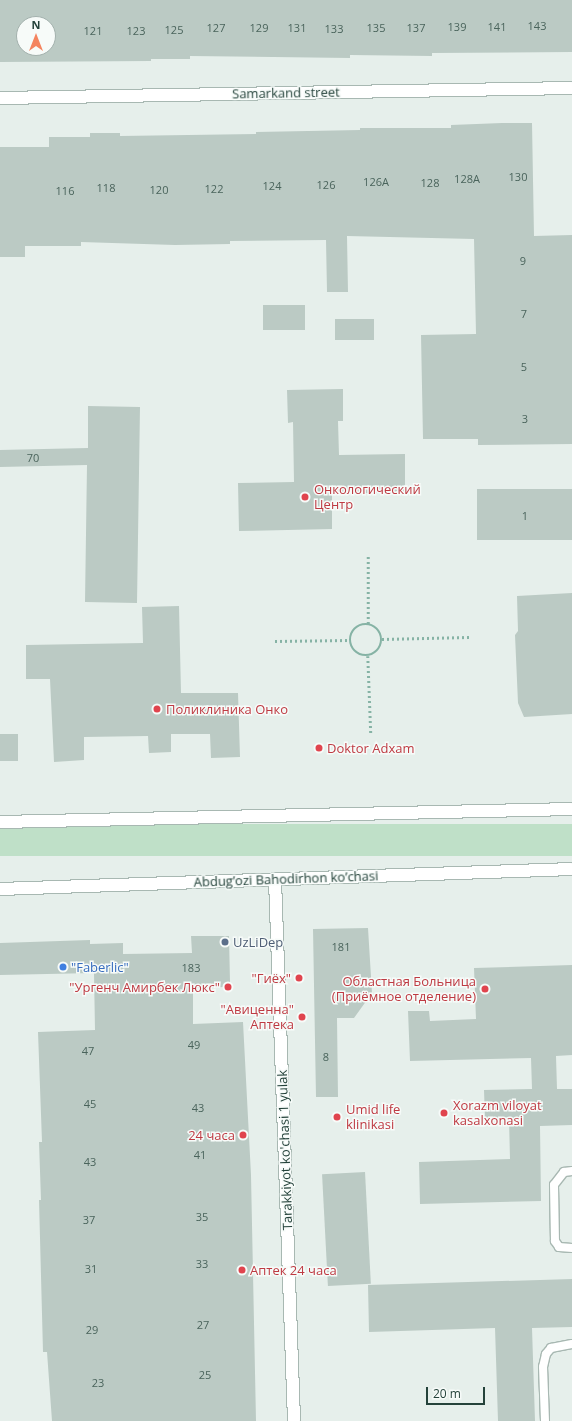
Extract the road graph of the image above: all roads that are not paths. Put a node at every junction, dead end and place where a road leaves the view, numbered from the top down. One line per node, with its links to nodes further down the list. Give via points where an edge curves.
1 (572, 88): 2 (main road, Samarkand street)
2 (0, 98)
3 (572, 809): 4 (main road)
4 (0, 822)
5 (572, 869): 6 (main road, Abdug’ozi Bahodirhon ko’chasi)
6 (275, 879): 7 (main road, Abdug’ozi Bahodirhon ko’chasi); 11 (main road, Tarakkiyot ko'chasi 1 yulak)
7 (0, 889)
8 (572, 1171): 9 (lane, via 564,1172 554,1186 555,1241 559,1248)
9 (572, 1248)
10 (572, 1344): 12 (lane, via 551,1348 546,1354 543,1367)
11 (294, 1421)
12 (545, 1421)

